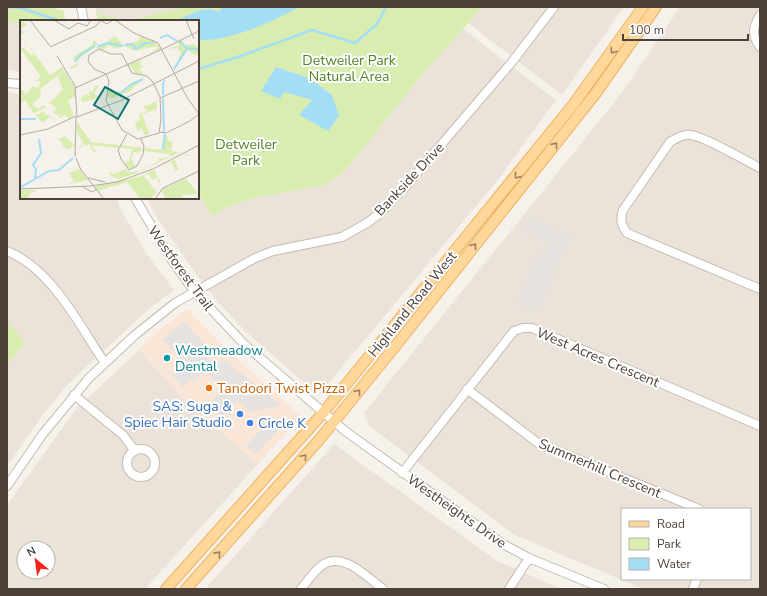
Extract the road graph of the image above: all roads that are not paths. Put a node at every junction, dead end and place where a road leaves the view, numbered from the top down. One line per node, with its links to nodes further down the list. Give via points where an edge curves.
1 (81, 7): 6 (street)
2 (554, 7): 14 (street, Bankside Drive, via 512,62 379,214 342,237 273,251 255,258)
3 (643, 7): 18 (main road, Highland Road West, one-way to 18, via 573,105)
4 (656, 7): 19 (main road, Highland Road West, one-way to 4, via 587,105)
5 (760, 15): 7 (street, via 754,24 753,32)
6 (84, 20)
7 (760, 47)
8 (7, 83): 9 (street)
9 (20, 84)
10 (760, 168): 13 (street, via 702,138 681,136 670,142 623,210 621,218 622,226 627,233)
11 (136, 199): 14 (street, Westforest Trail, via 171,259)
12 (7, 250): 15 (street, via 31,264 48,281)
13 (760, 289)
14 (194, 291): 15 (street, Bankside Drive, via 158,316); 18 (street, Westforest Trail, via 244,344)
15 (105, 363): 17 (street, Bankside Drive)
16 (467, 389): 20 (street, West Acres Crescent, via 514,331 532,328); 22 (street, West Acres Crescent); 24 (street, Summerhill Crescent, via 538,443)
17 (74, 395): 21 (street, via 123,435); 23 (street, Bankside Drive, via 42,435)
18 (323, 413): 19 (street, Westheights Drive); 26 (main road, Highland Road West)
19 (334, 422): 22 (street, Westheights Drive); 27 (main road, Highland Road West, one-way to 19)
20 (760, 426)
21 (135, 451)
22 (402, 473): 25 (street, Westheights Drive, via 503,544)
23 (7, 486)
24 (697, 508)
25 (529, 558): 30 (street); 31 (street, Westheights Drive)
26 (166, 589)
27 (186, 589)
28 (301, 589): 29 (street, via 323,564 336,561 349,564)
29 (383, 589)
30 (509, 589)
31 (604, 589)

